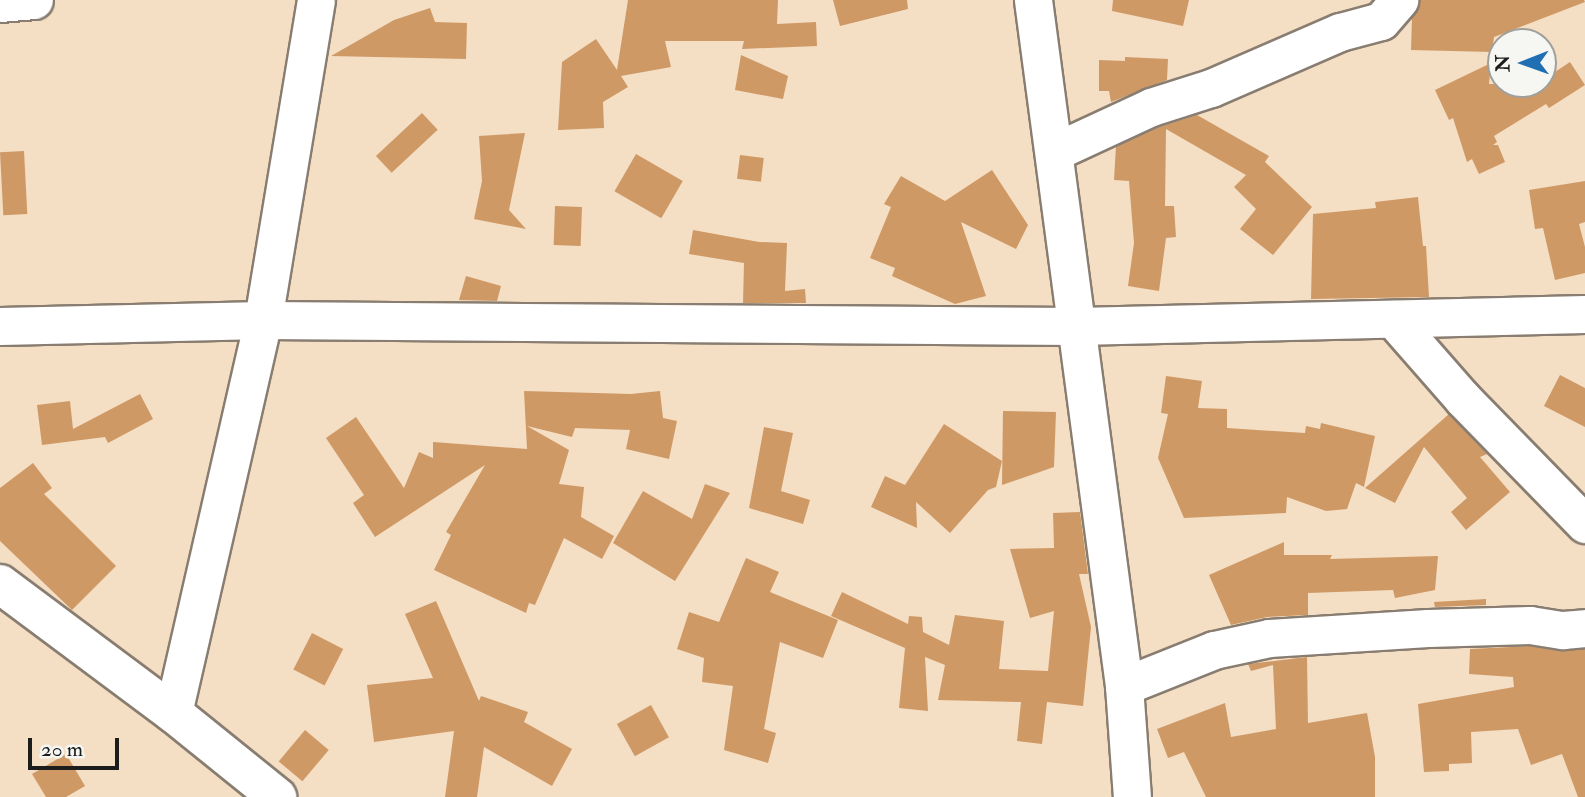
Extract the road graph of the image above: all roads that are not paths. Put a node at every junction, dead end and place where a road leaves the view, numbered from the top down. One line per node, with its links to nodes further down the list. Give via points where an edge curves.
1 (34, 0): 5 (street)
2 (316, 0): 9 (street)
3 (1033, 0): 6 (street)
4 (1399, 0): 6 (street, via 1381,21 1151,107)
5 (0, 3)
6 (1054, 152): 11 (street)
7 (1585, 314): 8 (street)
8 (1393, 318): 11 (street); 12 (street, via 1463,400)
9 (263, 320): 10 (street); 11 (street); 16 (street)
10 (0, 326)
11 (1077, 326): 15 (street)
12 (1585, 524)
13 (0, 584): 16 (street)
14 (1585, 628): 15 (street, via 1428,628 1269,638 1214,650)
15 (1124, 686): 18 (street)
16 (173, 712): 17 (street)
17 (277, 797)
18 (1132, 797)

